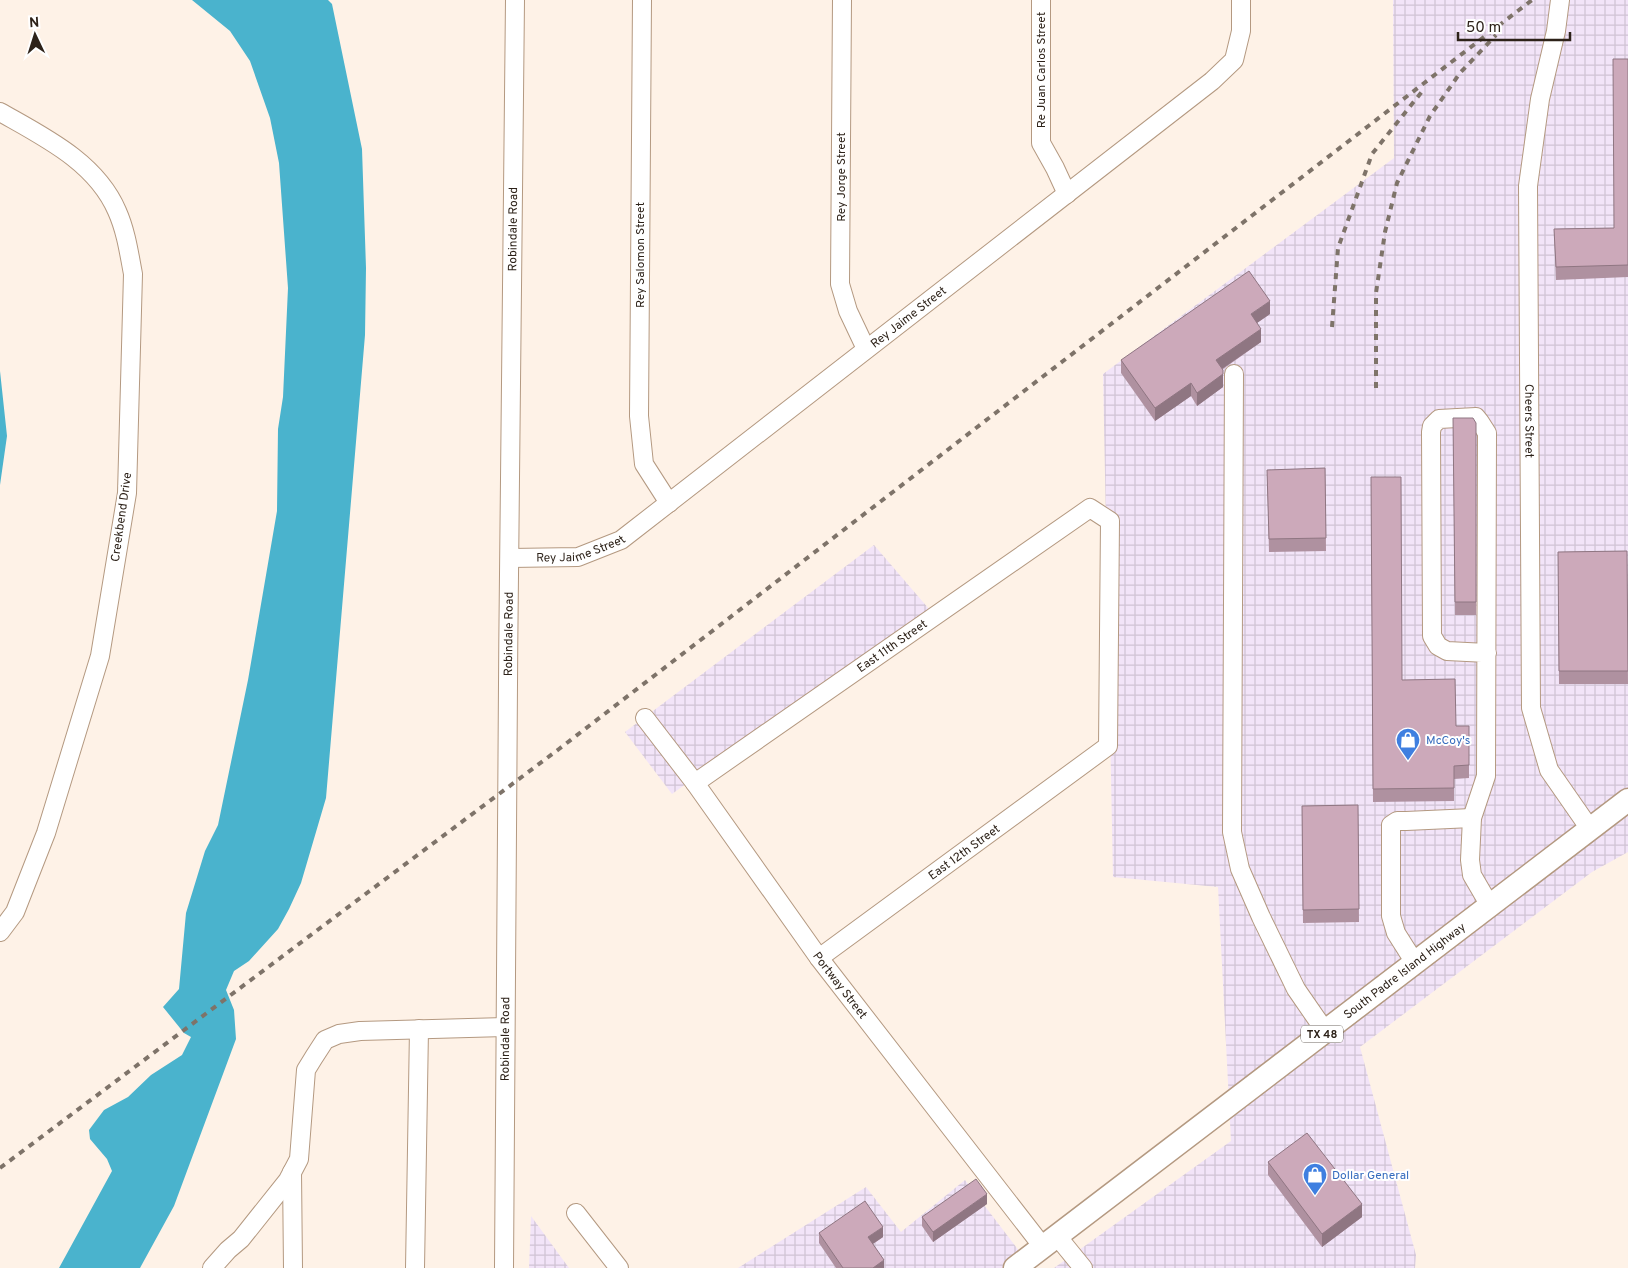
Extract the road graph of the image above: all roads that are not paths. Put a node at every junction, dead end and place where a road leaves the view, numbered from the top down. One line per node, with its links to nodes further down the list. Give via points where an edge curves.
1 (515, 0): 12 (street, Robindale Road)
2 (642, 0): 11 (street, Rey Salomon Street, via 639,416 644,464)
3 (842, 0): 9 (street, Rey Jorge Street, via 840,284 848,311)
4 (1041, 0): 8 (street, Re Juan Carlos Street, via 1041,143)
5 (1241, 0): 8 (street, Rey Jaime Street, via 1241,31 1234,60 1212,81)
6 (1560, 0): 19 (street, Cheers Street, via 1540,99 1528,186 1531,708 1549,770)
7 (0, 112): 21 (street, Creekbend Drive, via 62,148 98,180 117,211 133,274 127,493 100,656 46,833 15,912)
8 (1067, 194): 9 (street, Rey Jaime Street)
9 (866, 349): 11 (street, Rey Jaime Street)
10 (1234, 374): 26 (street, via 1232,832 1240,869 1260,917 1296,989)
11 (669, 502): 12 (street, Rey Jaime Street, via 621,540 578,557)
12 (510, 558): 24 (street, Robindale Road)
13 (1487, 653): 13 (street, via 1487,433 1476,418 1438,419 1431,432 1432,636 1438,646 1447,651); 18 (street, via 1486,776)
14 (645, 718): 16 (street, Portway Street)
15 (1108, 746): 16 (street, East 11th Street, via 1110,520 1090,508); 22 (street, East 12th Street)
16 (695, 783): 22 (street, Portway Street)
17 (1628, 800): 19 (main road, South Padre Island Highway / TX 48)
18 (1472, 818): 20 (street, via 1472,874); 23 (street, via 1406,820 1391,825 1391,916 1396,933)
19 (1590, 829): 20 (main road, South Padre Island Highway / TX 48)
20 (1490, 906): 23 (main road, South Padre Island Highway / TX 48)
21 (0, 932)
22 (819, 958): 29 (street, Portway Street)
23 (1415, 963): 26 (main road, South Padre Island Highway / TX 48)
24 (505, 1026): 25 (street); 33 (street, Robindale Road)
25 (420, 1029): 27 (street, via 360,1031 325,1040 306,1070 299,1160); 32 (street)
26 (1325, 1031): 29 (main road, South Padre Island Highway / TX 48)
27 (292, 1172): 30 (street, via 241,1239); 31 (street)
28 (576, 1213): 34 (street)
29 (1050, 1242): 35 (main road, South Padre Island Highway / TX 48); 36 (street, Portway Street)
30 (212, 1268)
31 (293, 1268)
32 (416, 1268)
33 (504, 1268)
34 (619, 1268)
35 (1015, 1268)
36 (1082, 1268)

